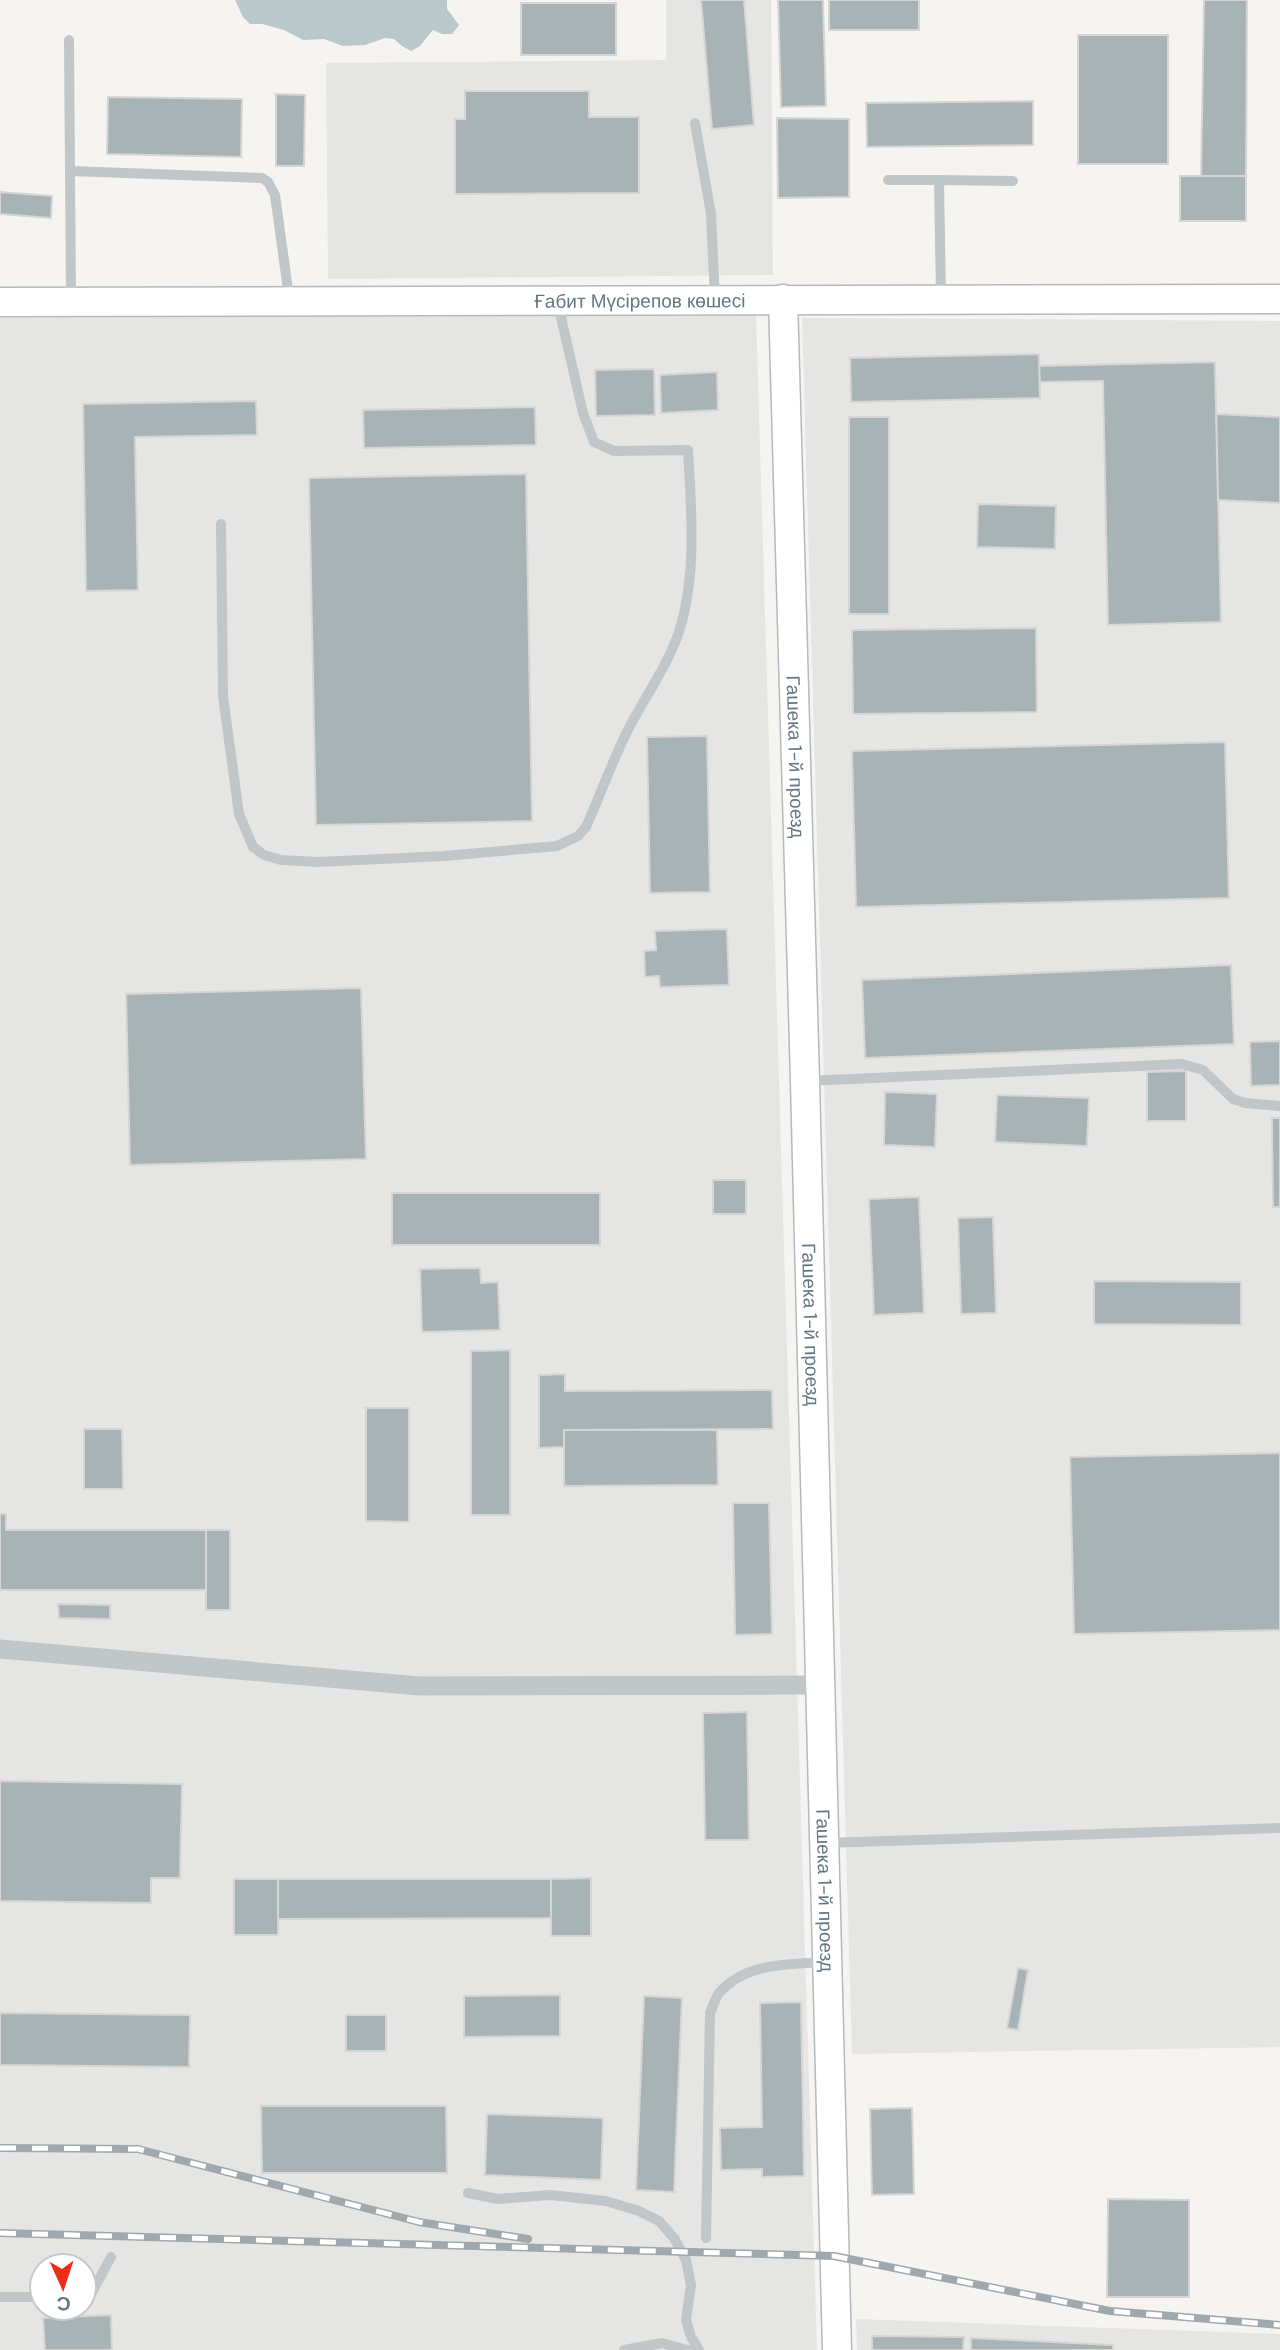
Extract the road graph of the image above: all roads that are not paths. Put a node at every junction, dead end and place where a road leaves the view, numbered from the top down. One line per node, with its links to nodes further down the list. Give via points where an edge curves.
1 (69, 40): 3 (lane)
2 (695, 122): 7 (lane, via 712,214)
3 (70, 171): 12 (lane); 13 (lane, via 262,178 275,195)
4 (888, 180): 5 (lane)
5 (939, 180): 6 (lane); 9 (lane)
6 (1013, 181)
7 (715, 299): 8 (main road, Ғабит Мүсірепов көшесі); 11 (main road, Ғабит Мүсірепов көшесі)
8 (783, 299): 9 (main road, Ғабит Мүсірепов көшесі); 16 (main road, Гашека 1-й проезд)
9 (941, 299): 10 (main road, Ғабит Мүсірепов көшесі)
10 (1280, 299)
11 (557, 300): 13 (main road, Ғабит Мүсірепов көшесі); 15 (lane, via 594,442 614,451 688,450 690,565 681,625 578,836 557,846 318,862 281,860 253,847 239,814 223,696)
12 (71, 301): 13 (main road, Ғабит Мүсірепов көшесі); 14 (main road, Ғабит Мүсірепов көшесі)
13 (290, 301)
14 (0, 302)
15 (222, 524)
16 (805, 1082): 17 (lane, via 1182,1065 1203,1070 1233,1099); 19 (main road, Гашека 1-й проезд)
17 (1280, 1106)
18 (0, 1649): 19 (street, via 419,1686)
19 (821, 1685): 21 (main road, Гашека 1-й проезд)
20 (1280, 1828): 21 (lane)
21 (825, 1843): 22 (main road, Гашека 1-й проезд)
22 (828, 1962): 24 (lane, via 763,1966 718,1993 710,2013); 32 (main road, Гашека 1-й проезд)
23 (468, 2193): 31 (lane, via 498,2199 550,2195 606,2201 659,2221 686,2260 691,2285 686,2320)
24 (706, 2238)
25 (111, 2257): 26 (lane)
26 (98, 2281)
27 (0, 2297): 28 (lane)
28 (28, 2297)
29 (624, 2350): 30 (lane, via 663,2343)
30 (688, 2350)
31 (699, 2350)
32 (836, 2350)

